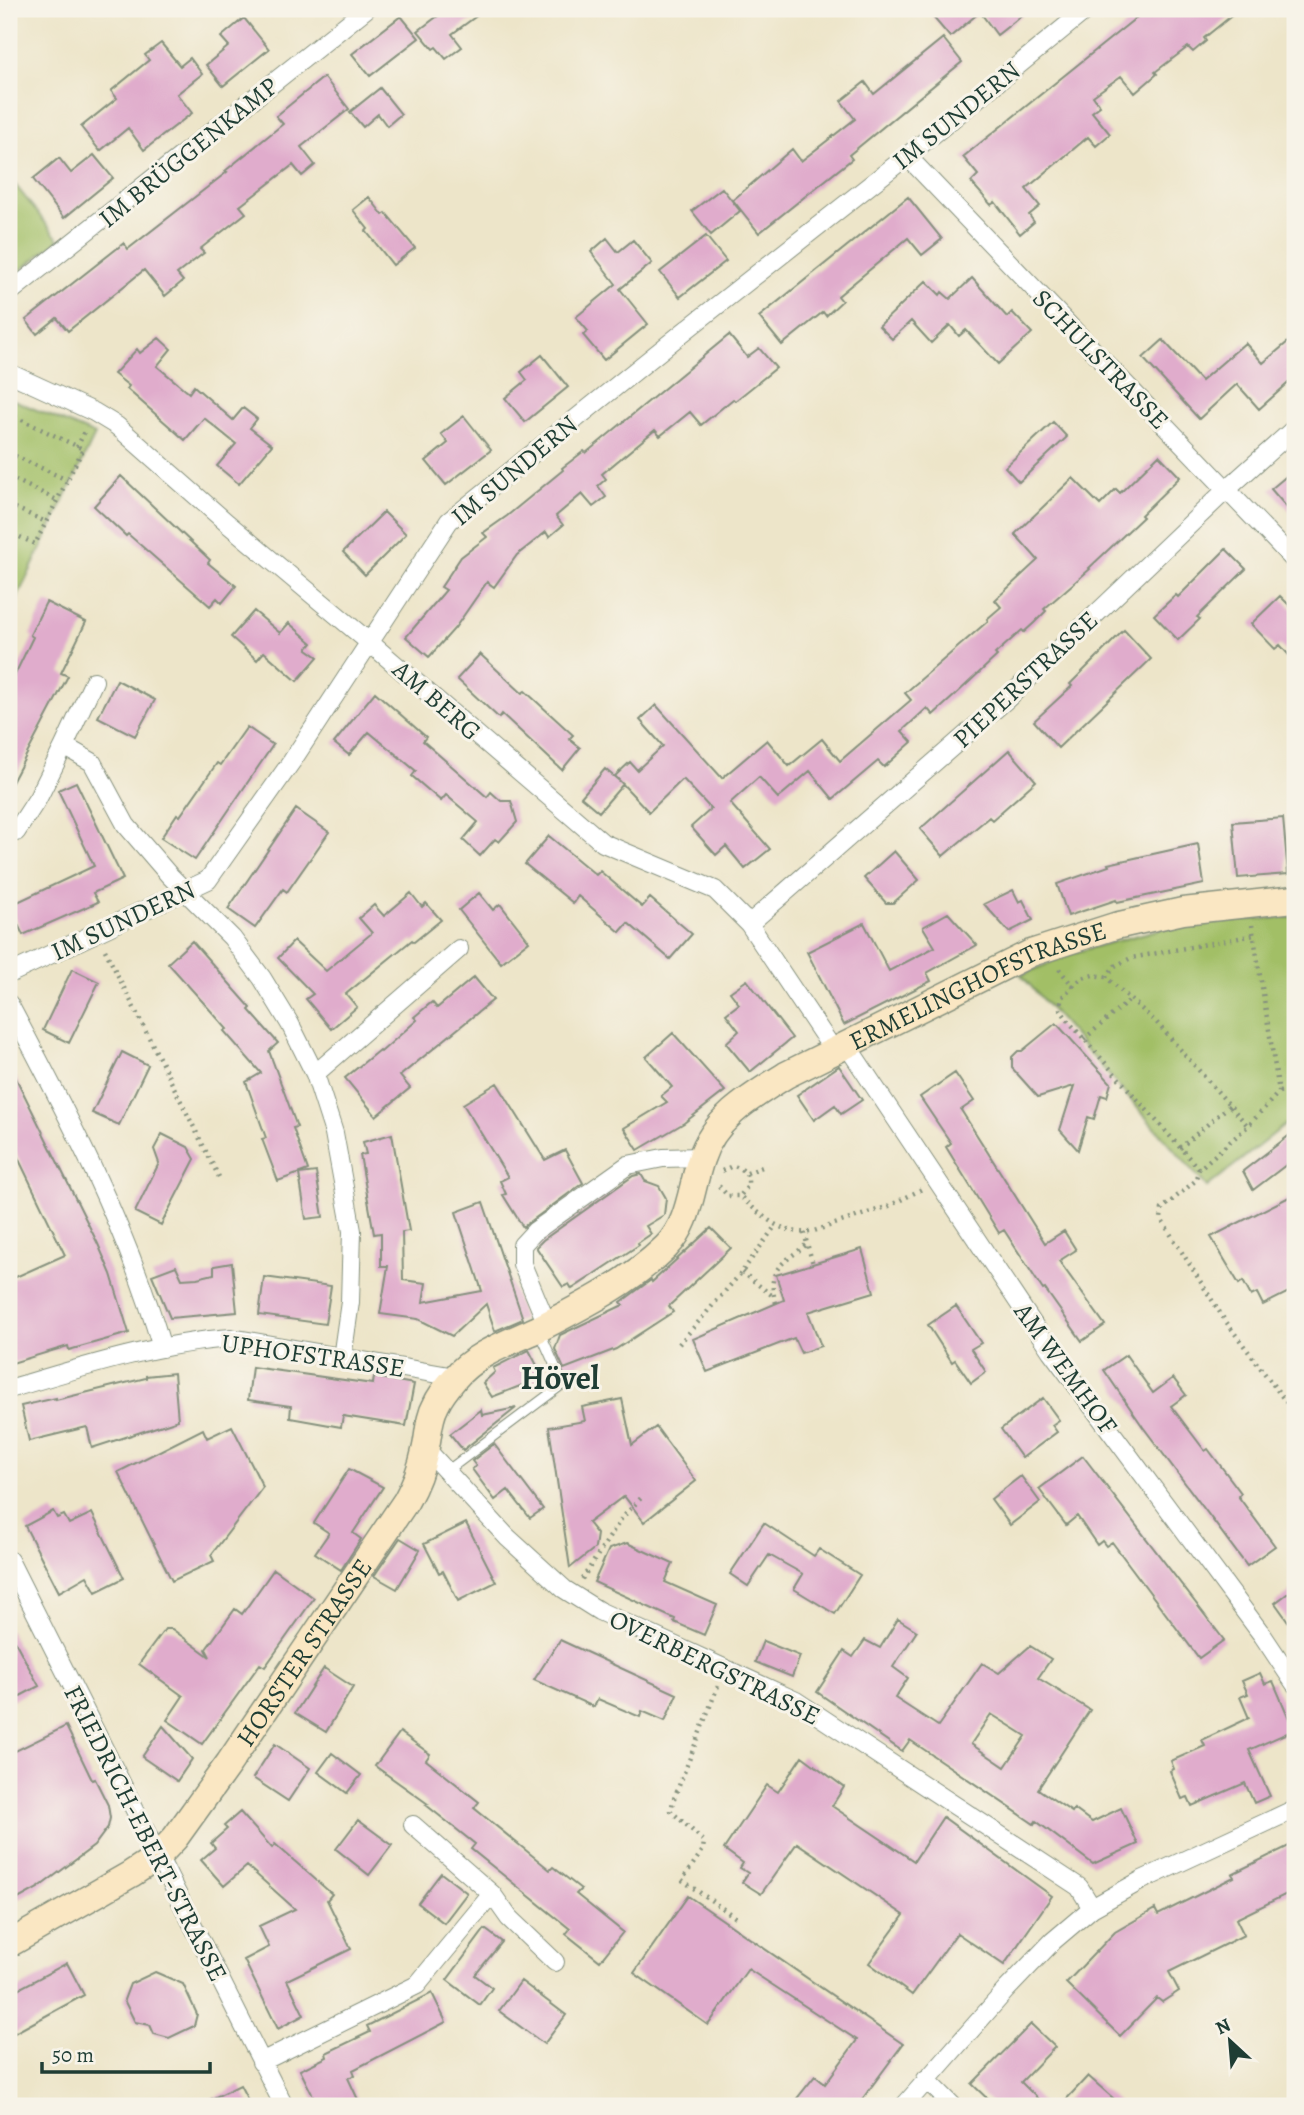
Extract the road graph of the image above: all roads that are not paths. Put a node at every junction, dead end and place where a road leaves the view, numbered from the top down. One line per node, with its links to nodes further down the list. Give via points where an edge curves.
1 (366, 9): 4 (street, IM BRÜGGENKAMP)
2 (1087, 9): 3 (street, IM SUNDERN)
3 (907, 156): 7 (street, SCHULSTRASSE); 9 (street, IM SUNDERN, via 449,521)
4 (9, 293)
5 (9, 373): 9 (street, AM BERG, via 117,426)
6 (1295, 428): 7 (street, PIEPERSTRASSE)
7 (1226, 490): 8 (street, SCHULSTRASSE); 15 (street, PIEPERSTRASSE, via 1007,699)
8 (1295, 561)
9 (369, 642): 13 (street, IM SUNDERN, via 208,880); 15 (street, AM BERG, via 603,843 715,890)
10 (94, 681): 11 (street)
11 (64, 746): 12 (street); 13 (street, via 92,762 126,825)
12 (16, 832)
13 (185, 890): 17 (street, IM SUNDERN); 20 (street, via 262,978)
14 (1295, 899): 19 (street, ERMELINGHOFSTRASSE, via 1183,911 1115,926 1042,950 969,982)
15 (749, 924): 19 (street, AM BERG)
16 (459, 949): 20 (street)
17 (9, 974)
18 (9, 1004): 23 (street, via 65,1109 113,1214)
19 (840, 1047): 21 (street, ERMELINGHOFSTRASSE, via 786,1075 726,1117 713,1135); 30 (street, AM WEMHOF, via 1051,1351)
20 (314, 1074): 24 (street, via 334,1133 352,1231 350,1302)
21 (713, 1171): 22 (street, ERMELINGHOFSTRASSE, via 679,1232 665,1247 594,1299); 22 (street, via 663,1158 628,1165 536,1231 522,1245 522,1264)
22 (542, 1326): 25 (street, HORSTER STRASSE, via 473,1360); 28 (lane, via 563,1384)
23 (162, 1348): 24 (street, UPHOFSTRASSE, via 231,1338); 26 (street, UPHOFSTRASSE)
24 (342, 1357): 25 (street, UPHOFSTRASSE)
25 (455, 1377): 27 (street, HORSTER STRASSE, via 435,1405)
26 (9, 1389)
27 (426, 1449): 28 (street, OVERBERGSTRASSE); 33 (street, HORSTER STRASSE, via 417,1481 383,1536 229,1763)
28 (447, 1471): 35 (street, OVERBERGSTRASSE, via 533,1563 572,1594 599,1611 796,1701 1079,1887)
29 (9, 1560): 33 (street, FRIEDRICH-EBERT-STRASSE)
30 (1295, 1684)
31 (1295, 1809): 35 (street)
32 (413, 1825): 34 (street)
33 (157, 1857): 36 (street, HORSTER STRASSE); 38 (street, FRIEDRICH-EBERT-STRASSE)
34 (492, 1894): 37 (street, via 509,1918); 38 (street, via 417,1985)
35 (1092, 1908): 39 (street, via 1053,1941)
36 (9, 1944)
37 (555, 1962)
38 (261, 2062): 40 (street, FRIEDRICH-EBERT-STRASSE)
39 (926, 2079): 41 (street); 42 (street)
40 (284, 2106)
41 (904, 2106)
42 (953, 2106)

